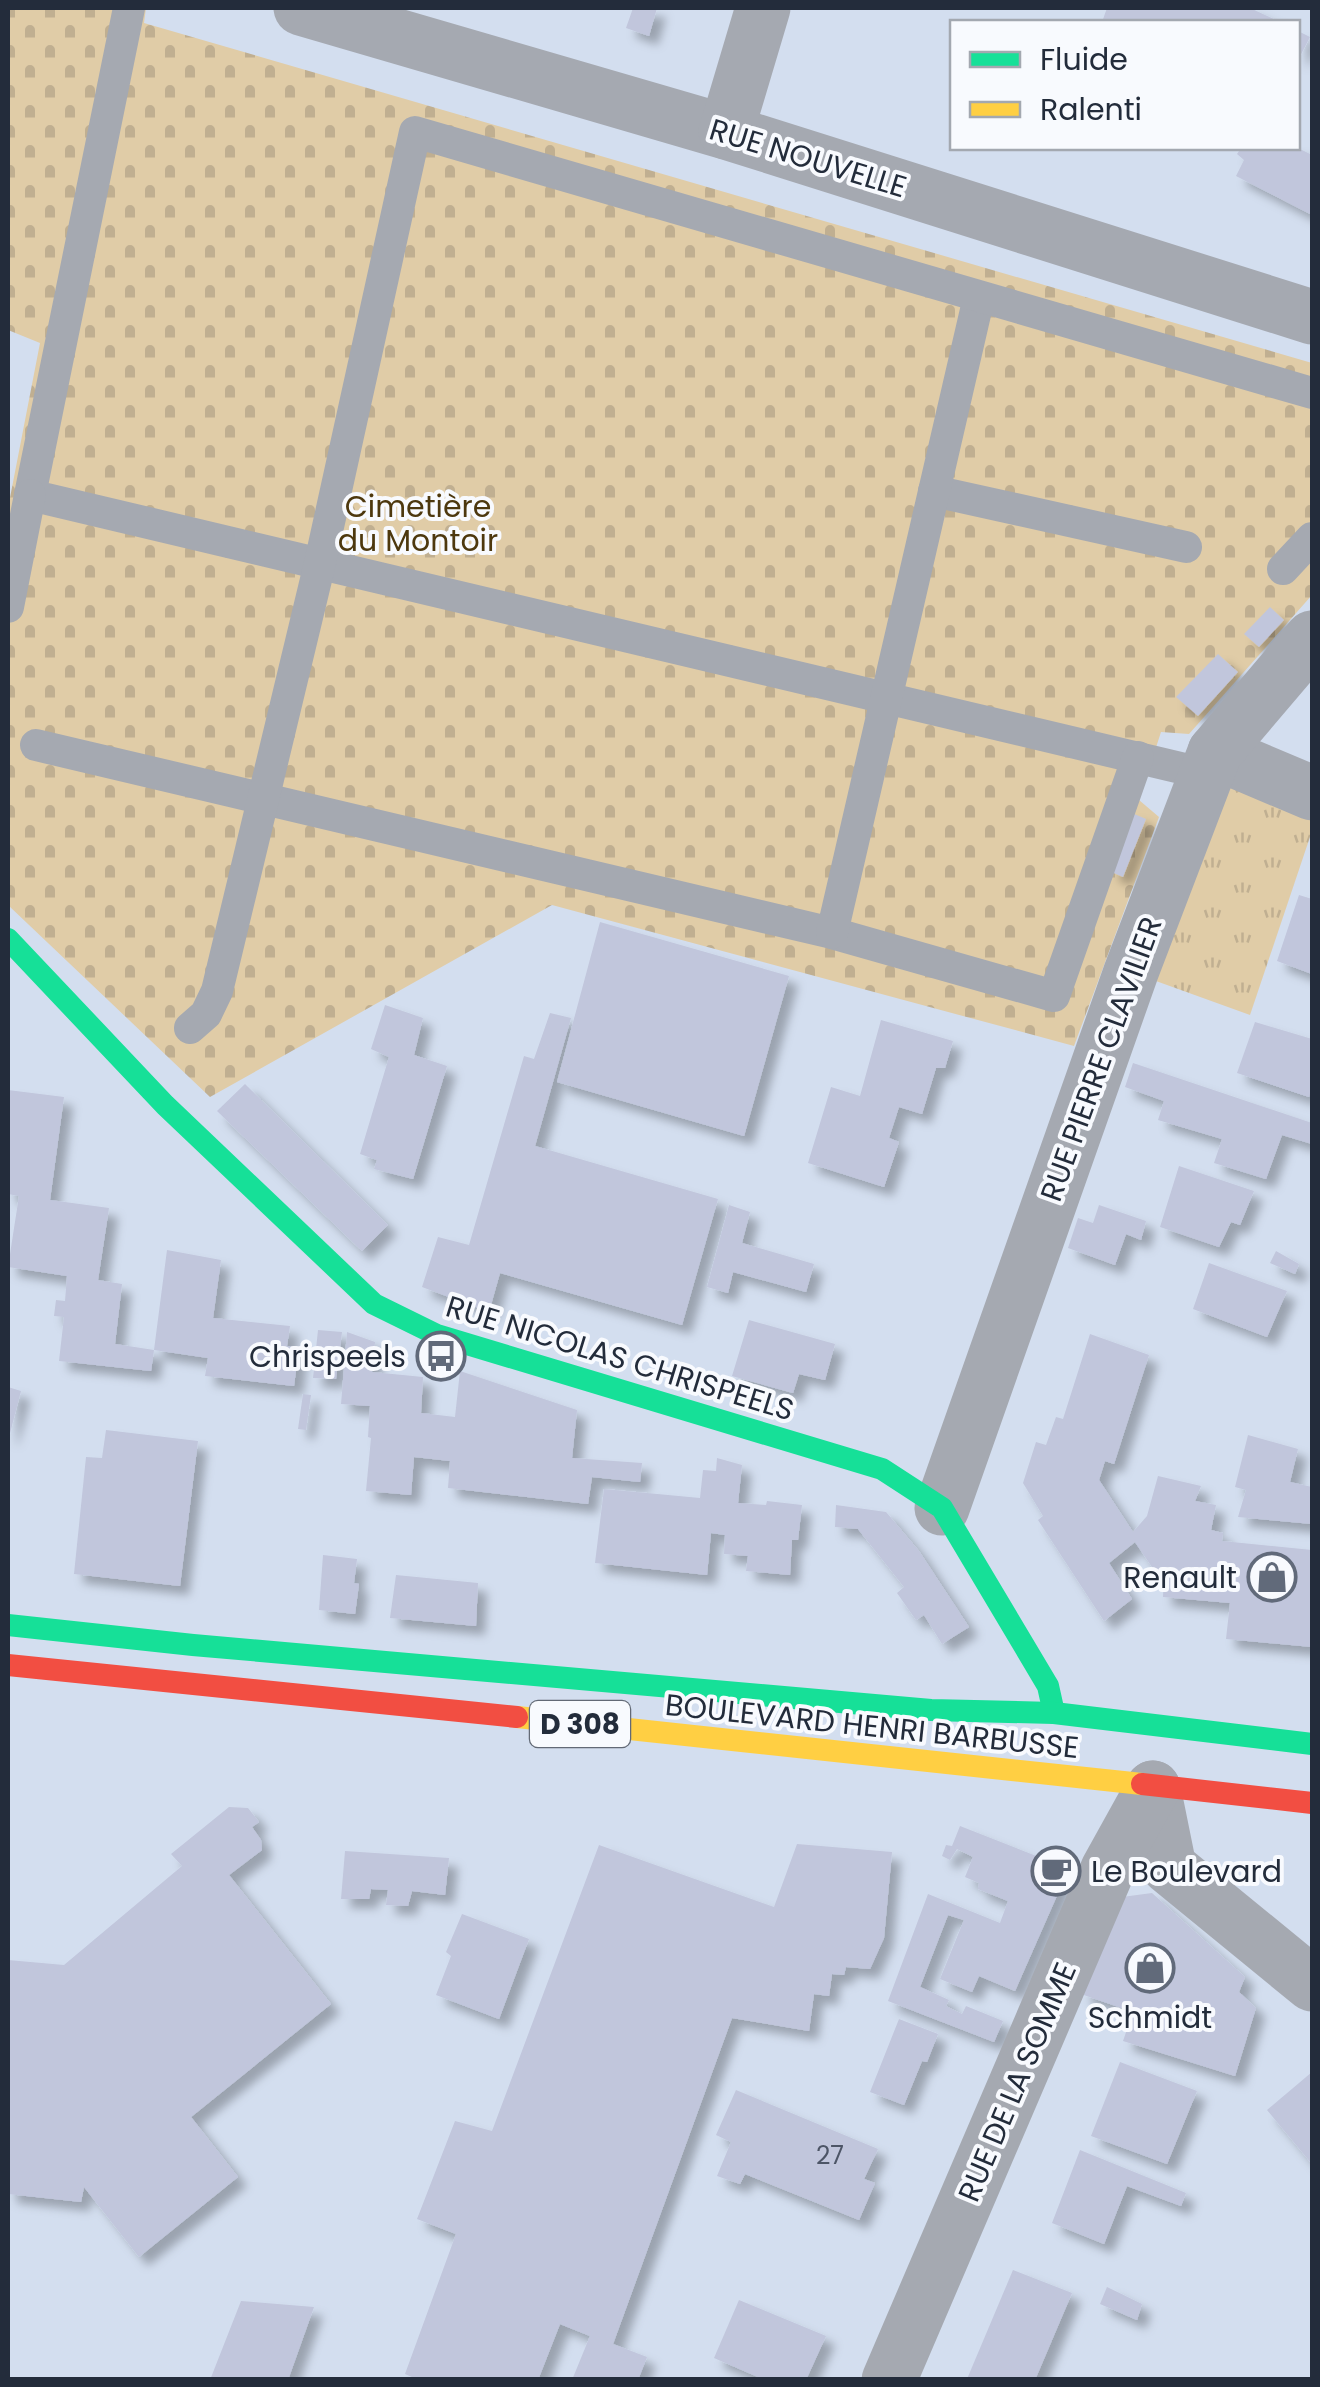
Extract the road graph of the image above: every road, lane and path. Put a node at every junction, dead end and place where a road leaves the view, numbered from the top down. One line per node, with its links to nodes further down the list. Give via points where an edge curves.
1 (129, 8): 9 (lane)
2 (300, 8): 4 (street, RUE NOUVELLE)
3 (763, 8): 4 (street)
4 (726, 132): 6 (street, RUE NOUVELLE)
5 (979, 296): 7 (lane); 8 (lane); 12 (lane, via 415,132)
6 (1312, 317)
7 (1312, 393)
8 (934, 491): 11 (lane); 16 (lane)
9 (30, 495): 12 (lane); 14 (lane)
10 (1312, 538): 13 (lane)
11 (1186, 547)
12 (320, 563): 16 (lane); 21 (lane)
13 (1283, 569)
14 (8, 607)
15 (1312, 638): 19 (street, RUE PIERRE CLAVILIER)
16 (887, 698): 18 (lane); 22 (lane)
17 (36, 745): 21 (lane)
18 (1138, 758): 19 (lane); 22 (lane, via 1054,996)
19 (1210, 763): 20 (street); 25 (street, RUE PIERRE CLAVILIER)
20 (1312, 793)
21 (264, 799): 22 (lane); 24 (lane, via 218,991)
22 (832, 933)
23 (8, 939): 25 (main road, RUE NICOLAS CHRISPEELS, via 165,1105 374,1304 437,1335 882,1469)
24 (190, 1028)
25 (942, 1508): 28 (main road, RUE NICOLAS CHRISPEELS, via 1048,1686)
26 (8, 1625): 28 (main road, BOULEVARD HENRI BARBUSSE / D 308, via 892,1707)
27 (8, 1666): 31 (main road, BOULEVARD HENRI BARBUSSE / D 308)
28 (1054, 1712): 29 (main road); 30 (main road, BOULEVARD HENRI BARBUSSE / D 308)
29 (1082, 1737)
30 (1312, 1744)
31 (1131, 1773): 32 (main road, BOULEVARD HENRI BARBUSSE / D 308); 33 (street, via 1169,1866); 34 (street, RUE DE LA SOMME, via 1108,1869)
32 (1312, 1803)
33 (1312, 1984)
34 (888, 2380)

